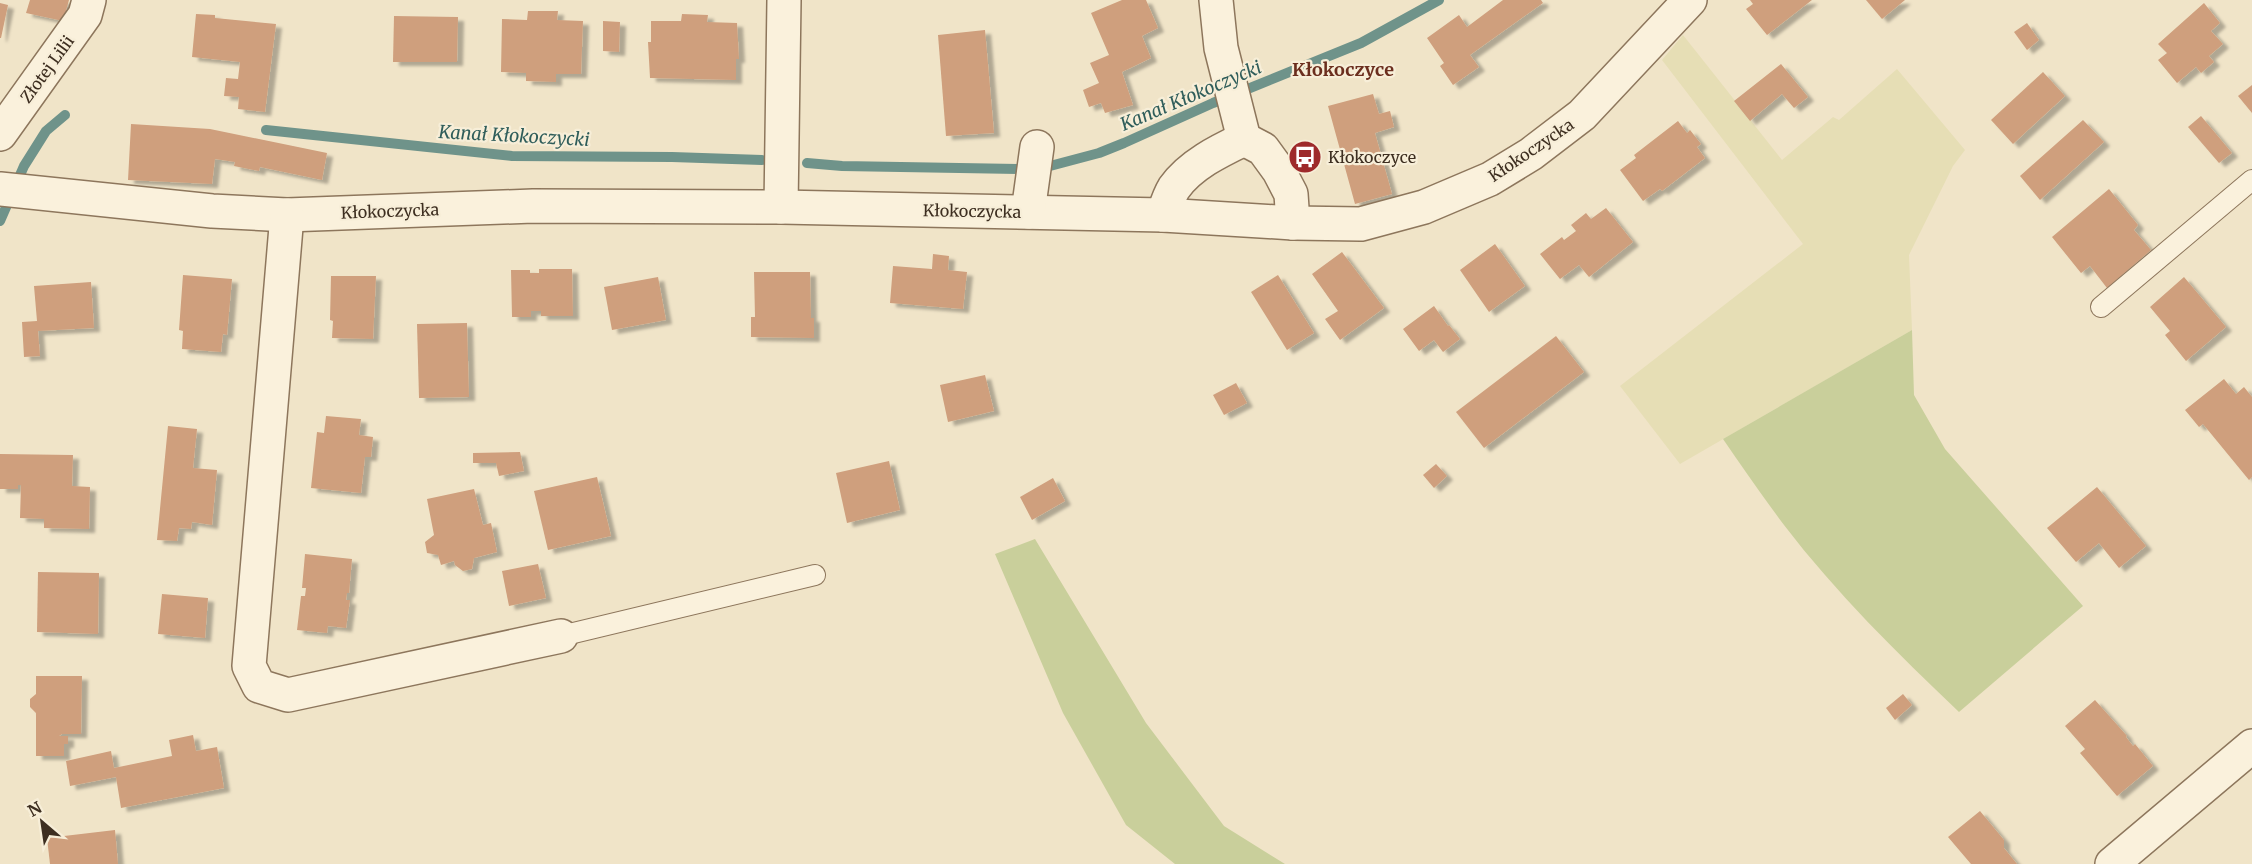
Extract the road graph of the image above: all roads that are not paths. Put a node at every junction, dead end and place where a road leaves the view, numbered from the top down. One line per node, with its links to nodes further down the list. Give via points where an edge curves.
1 (89, 0): 6 (street, Złotej Lilii, via 74,32)
2 (784, 0): 10 (street)
3 (1216, 0): 5 (street, via 1221,48)
4 (1690, 0): 14 (street, Kłokoczycka, via 1582,115 1490,179 1424,207 1362,224)
5 (1240, 124): 13 (street, via 1217,152 1184,176 1173,190); 14 (street, via 1280,171 1291,194)
6 (0, 134)
7 (1037, 147): 11 (street)
8 (2252, 180): 15 (lane)
9 (0, 189): 12 (street, Kłokoczycka)
10 (781, 207): 11 (street, Kłokoczycka); 12 (street, Kłokoczycka, via 533,206)
11 (1028, 212): 13 (street, Kłokoczycka)
12 (287, 215): 17 (street, via 249,666 259,686 288,695)
13 (1163, 215): 14 (street, Kłokoczycka)
14 (1293, 223)
15 (2101, 307)
16 (815, 575): 17 (lane)
17 (561, 636)
18 (2252, 746): 19 (street)
19 (2112, 864)

